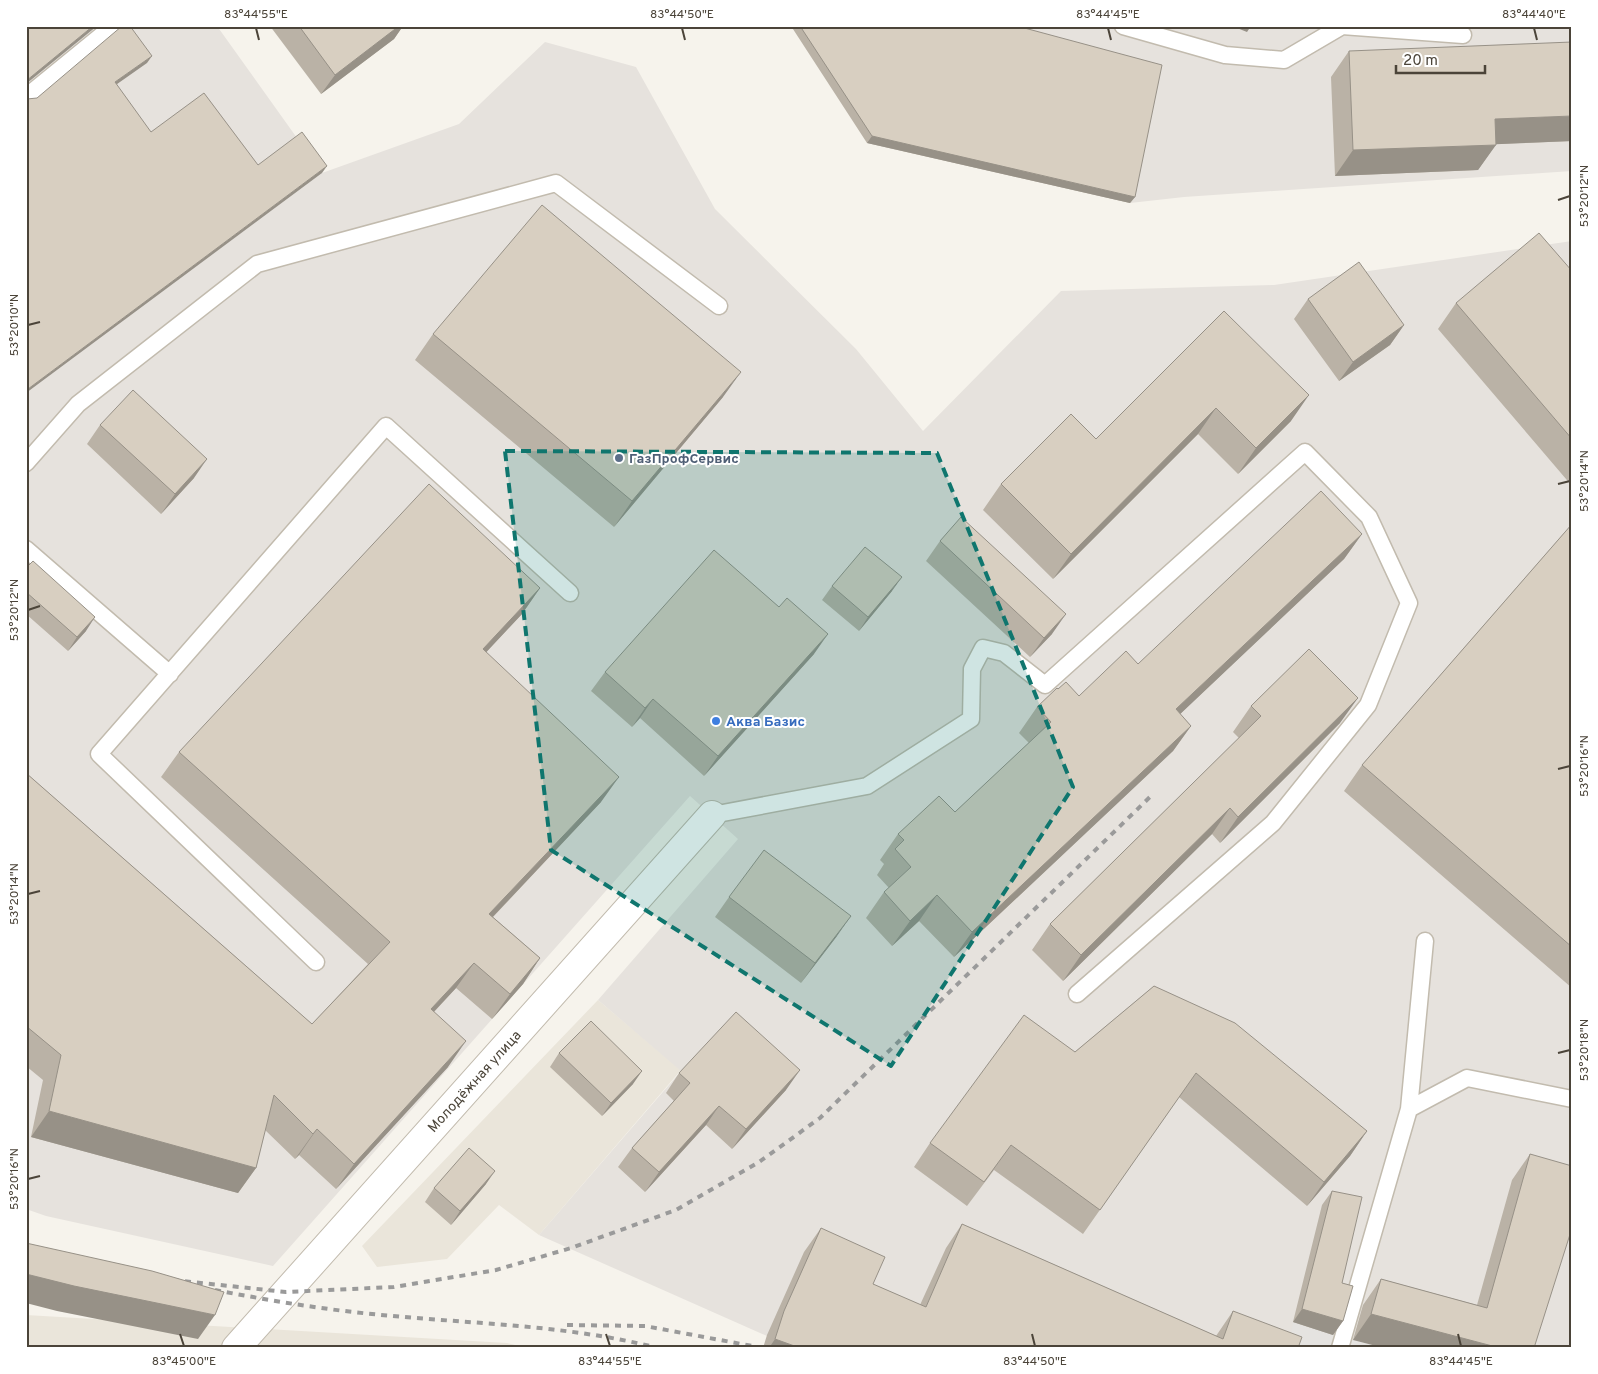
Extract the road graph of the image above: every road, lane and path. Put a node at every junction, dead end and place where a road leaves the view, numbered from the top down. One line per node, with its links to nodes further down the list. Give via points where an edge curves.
1 (113, 26): 5 (lane)
2 (1123, 26): 3 (lane, via 1225,55 1284,60)
3 (1342, 26): 4 (lane)
4 (1463, 35)
5 (26, 97)
6 (719, 306): 7 (lane, via 556,184 257,264 78,404)
7 (26, 463)
8 (26, 549): 10 (lane)
9 (570, 593): 10 (lane, via 386,426)
10 (170, 674): 13 (lane, via 99,754)
11 (712, 815): 14 (lane, via 867,786 971,719 972,669 982,648 1004,653 1045,684 1305,452 1369,517 1409,603 1368,705 1273,823); 17 (street, Молодёжная улица)
12 (1425, 941): 16 (lane)
13 (316, 962)
14 (1077, 994)
15 (1572, 1099): 16 (lane, via 1467,1078)
16 (1409, 1109): 18 (lane)
17 (236, 1348)
18 (1340, 1348)

